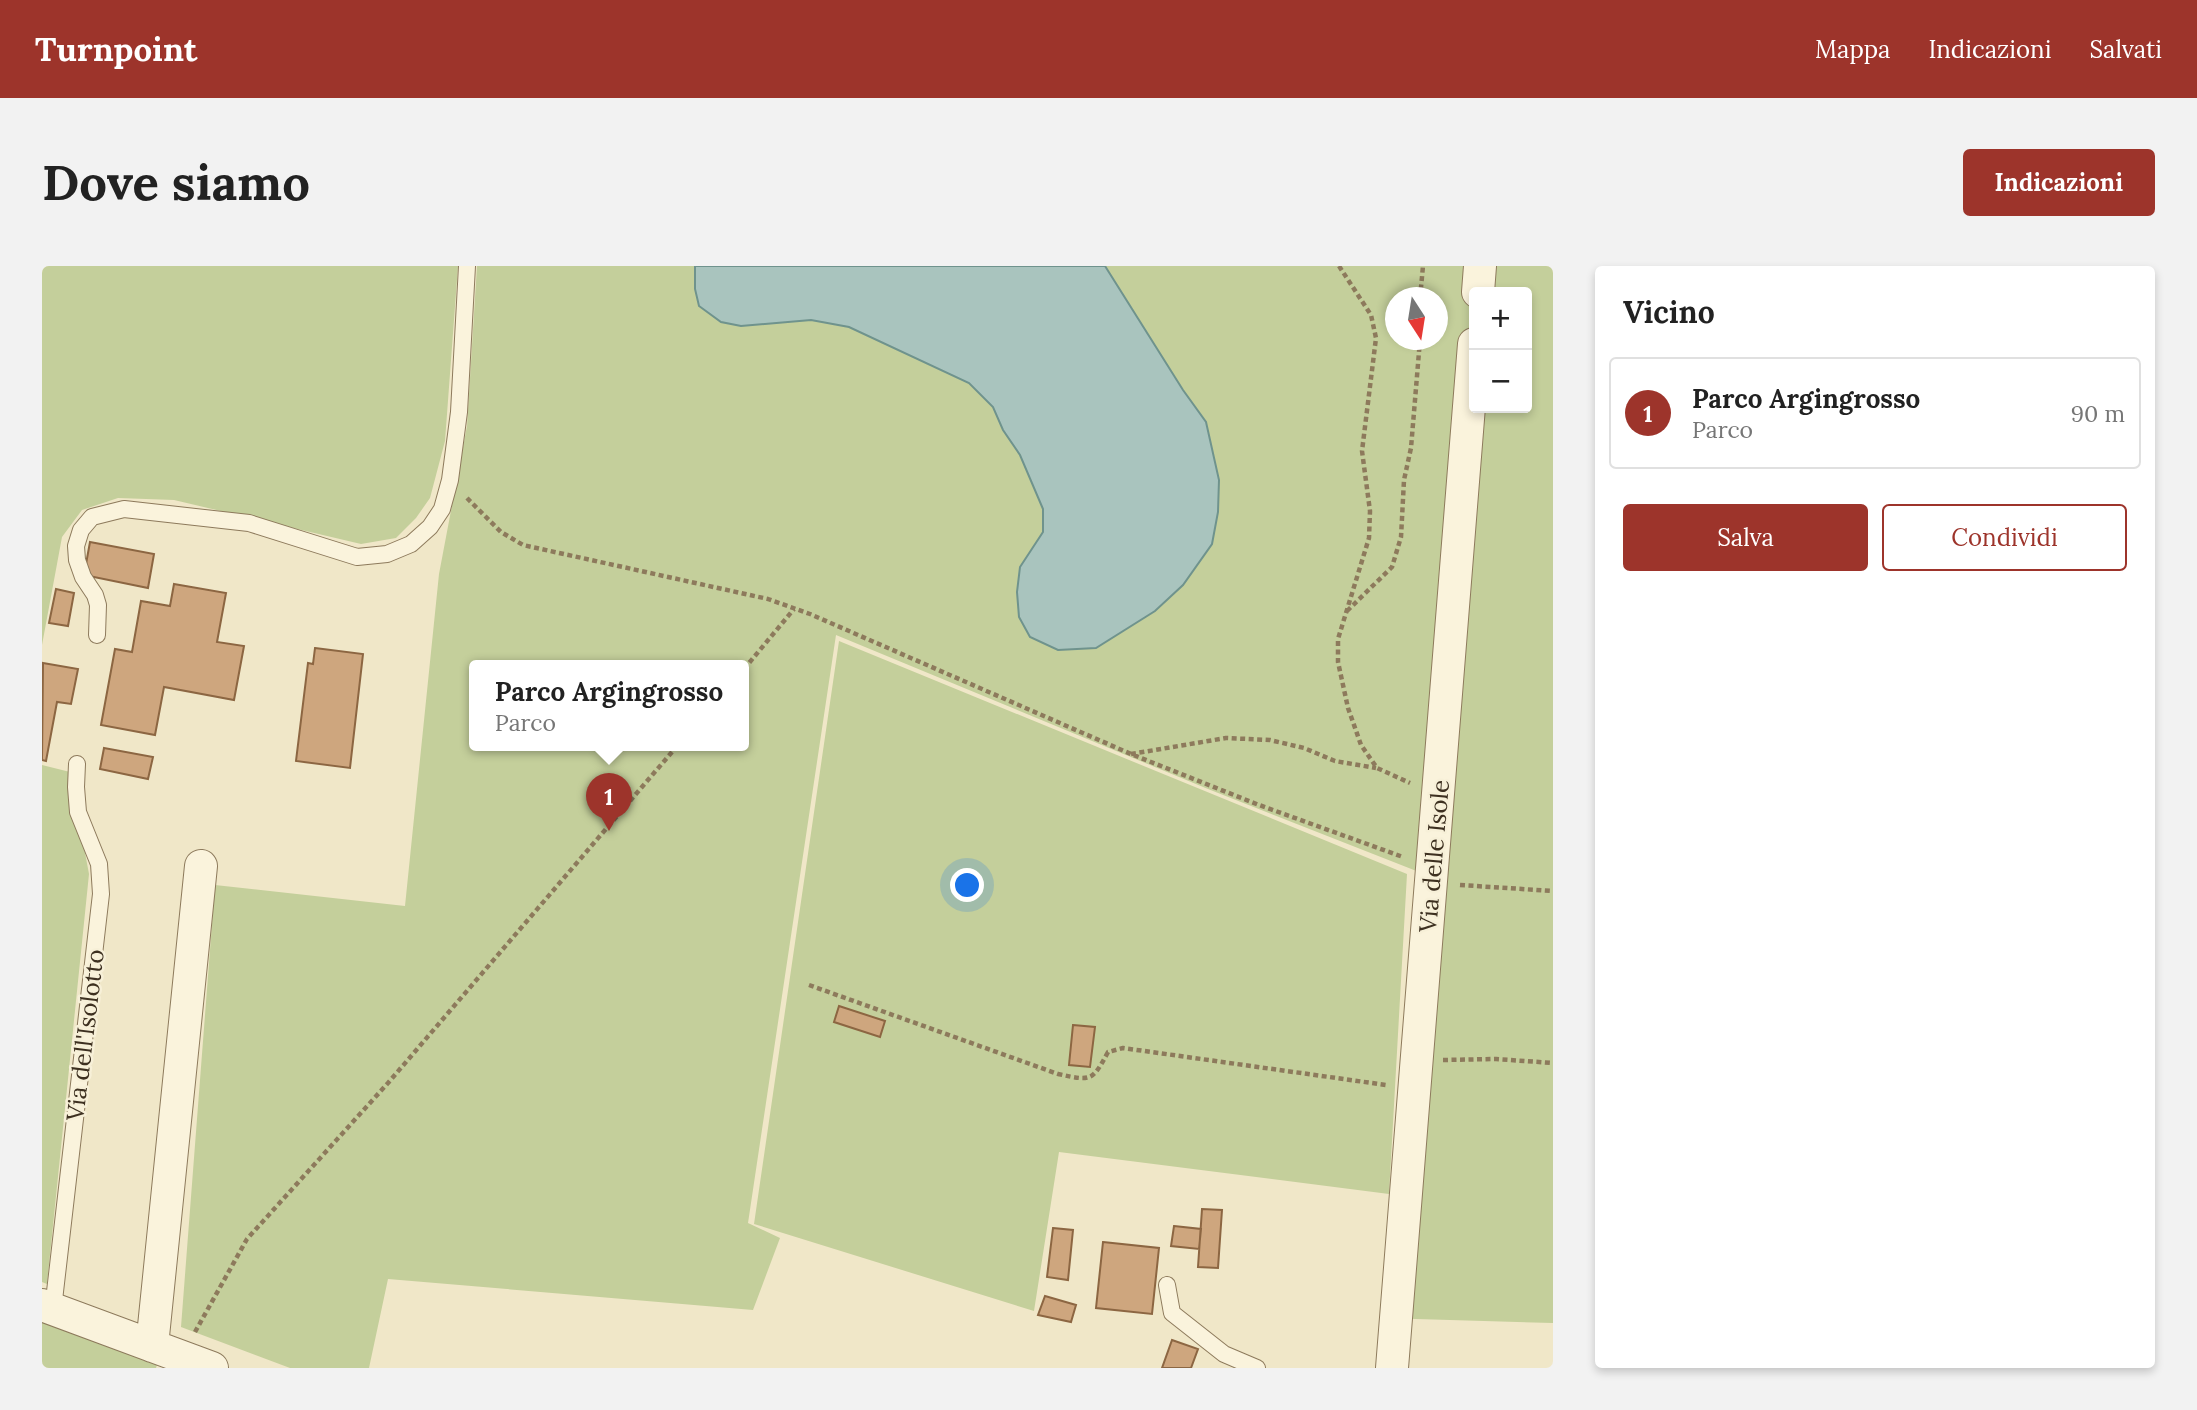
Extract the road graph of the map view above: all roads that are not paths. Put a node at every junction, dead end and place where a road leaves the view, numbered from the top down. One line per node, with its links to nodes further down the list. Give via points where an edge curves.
1 (467, 266): 5 (lane, via 450,480 442,509 430,527 411,544 387,554 357,557 249,523 124,509 92,517 80,530 76,546 83,577 98,605)
2 (1480, 266): 3 (street)
3 (1478, 287)
4 (1474, 350): 13 (street, Via delle Isole)
5 (97, 635)
6 (77, 764): 9 (lane, Via dell'Isolotto, via 78,811 99,864 101,894)
7 (201, 866): 10 (street)
8 (1167, 1285): 12 (lane, via 1172,1313 1224,1354)
9 (48, 1307): 10 (street, Via dell'Isolotto)
10 (168, 1356): 11 (street, Via dell'Isolotto)
11 (212, 1368)
12 (1257, 1368)
13 (1392, 1368)

